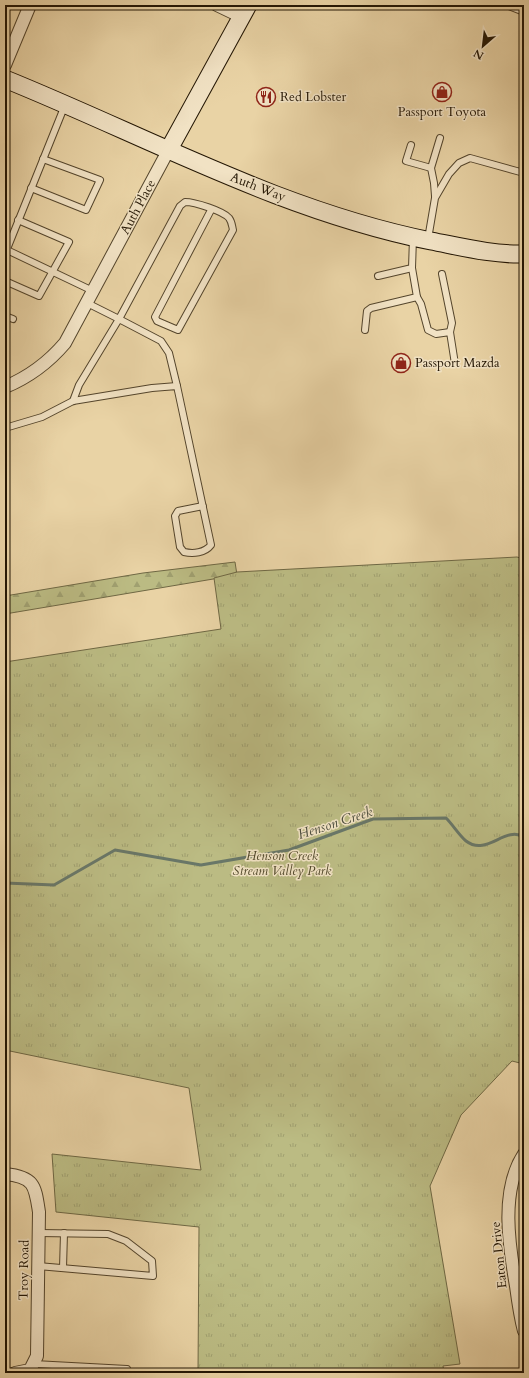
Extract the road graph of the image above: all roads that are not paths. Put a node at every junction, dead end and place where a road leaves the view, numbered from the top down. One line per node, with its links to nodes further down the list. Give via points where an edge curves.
1 (30, 5): 6 (street)
2 (217, 5): 4 (street)
3 (506, 5): 5 (lane)
4 (245, 11): 11 (street, Auth Place)
5 (523, 13)
6 (5, 65)
7 (5, 79): 8 (street, Auth Way)
8 (65, 103): 11 (street, Auth Way); 12 (lane)
9 (440, 138): 13 (lane)
10 (411, 145): 13 (lane, via 406,161)
11 (168, 151): 19 (street, Auth Way, via 299,203); 27 (street, Auth Place)
12 (43, 159): 15 (lane); 15 (lane, via 100,180 86,210)
13 (431, 168): 16 (lane)
14 (524, 174): 16 (lane, via 470,158 459,163 449,174)
15 (32, 188): 18 (lane)
16 (435, 198): 19 (lane)
17 (211, 210): 17 (lane, via 155,317 157,321 174,330 180,328 233,230 228,217); 32 (lane, via 195,202 185,202 180,206)
18 (18, 220): 20 (lane); 23 (lane, via 69,242)
19 (420, 239): 21 (street, Auth Way, via 477,251); 22 (lane)
20 (6, 252): 23 (lane)
21 (524, 254)
22 (412, 268): 25 (lane); 28 (lane)
23 (54, 272): 26 (lane, via 39,296); 27 (lane)
24 (442, 274): 34 (lane, via 452,323)
25 (378, 276)
26 (5, 281)
27 (93, 291): 29 (street, Auth Place)
28 (416, 297): 33 (lane, via 371,308 367,311); 34 (lane, via 421,304 428,330 436,334)
29 (87, 303): 32 (lane); 37 (street, Auth Place, via 65,343 52,359 21,380)
30 (5, 316): 31 (lane)
31 (12, 319)
32 (119, 320): 36 (lane, via 160,341 169,353); 38 (lane, via 79,385)
33 (365, 330)
34 (450, 332): 35 (lane)
35 (456, 364)
36 (177, 386): 38 (lane); 40 (lane)
37 (5, 387)
38 (73, 400): 39 (lane, via 42,417)
39 (5, 428)
40 (203, 506): 40 (lane, via 211,545 207,550 184,552 180,547 175,516 178,511)
41 (524, 1154): 47 (street, Eaton Drive, via 517,1164 512,1184 508,1232)
42 (5, 1174): 43 (street, Troy Road, via 27,1180 36,1190)
43 (38, 1233): 44 (lane); 45 (street, Troy Road)
44 (64, 1233): 46 (lane); 46 (lane, via 108,1234 126,1241 152,1262 153,1276)
45 (38, 1266): 46 (lane); 48 (street, Troy Road, via 38,1346)
46 (63, 1268)
47 (524, 1327)
48 (34, 1364): 49 (lane); 50 (street, via 30,1370)
49 (127, 1369)
50 (15, 1373)

